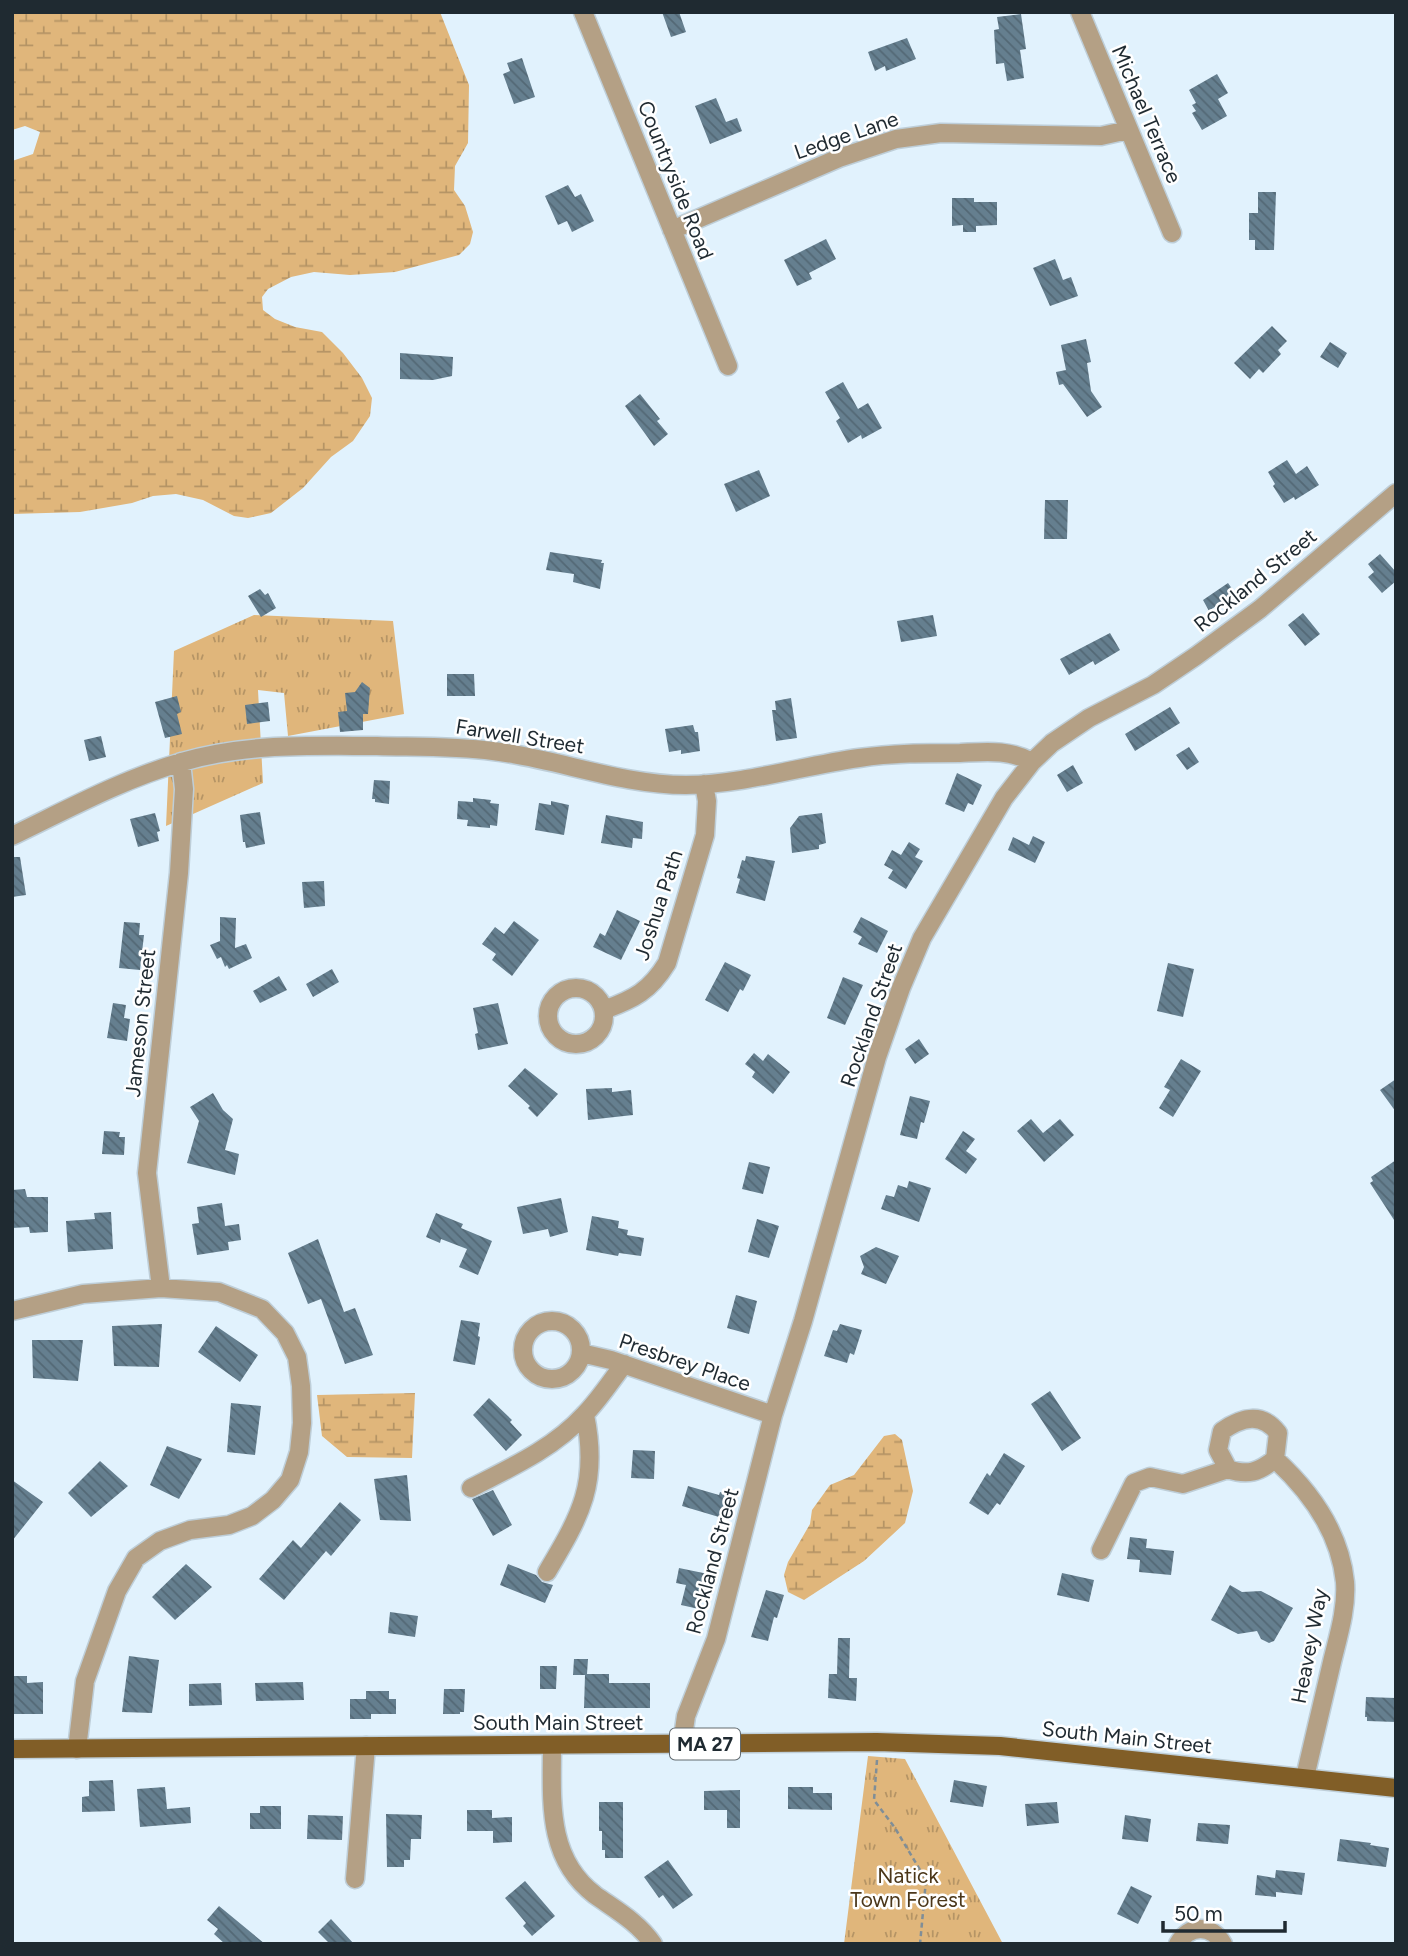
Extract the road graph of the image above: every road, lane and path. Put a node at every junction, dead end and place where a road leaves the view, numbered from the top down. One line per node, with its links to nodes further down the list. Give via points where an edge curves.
1 (583, 12): 4 (street, Countryside Road)
2 (1080, 12): 3 (street, Michael Terrace)
3 (1128, 130): 4 (street, Ledge Lane, via 1101,135 941,132 896,139 839,158); 5 (street, Michael Terrace)
4 (672, 230): 6 (street, Countryside Road)
5 (1172, 233)
6 (728, 366)
7 (1396, 493): 9 (street, Rockland Street, via 1251,616 1153,685 1069,730)
8 (181, 762): 10 (street, Farwell Street, via 286,746 442,747 519,755 644,781); 11 (street, Farwell Street, via 124,783); 13 (street, Jameson Street, via 184,789 178,873 147,1173)
9 (1032, 762): 10 (street, Farwell Street, via 1001,752 883,755); 18 (street, Rockland Street, via 1004,798 911,961 877,1056)
10 (704, 784): 12 (street, Joshua Path, via 705,835 667,963 645,992)
11 (12, 836)
12 (604, 1010)
13 (161, 1288): 14 (street, via 83,1294); 28 (street, via 219,1292 262,1310 285,1333 297,1357 302,1386 299,1452 290,1480 252,1516 170,1537 136,1558 117,1591 85,1681)
14 (12, 1311)
15 (581, 1353): 16 (street, Presbrey Place)
16 (624, 1364): 17 (street); 18 (street, Presbrey Place)
17 (585, 1415): 21 (street, via 526,1459); 23 (street, via 590,1450 582,1510)
18 (773, 1415): 24 (street, Rockland Street, via 716,1639 686,1716)
19 (1275, 1459): 20 (street, via 1244,1475); 20 (street, via 1278,1433 1269,1422 1257,1418 1236,1422 1222,1432 1219,1450); 30 (street, Heavey Way, via 1321,1511 1337,1547 1345,1583 1342,1618)
20 (1228, 1469): 22 (street, via 1183,1484 1150,1477 1134,1483)
21 (471, 1488)
22 (1101, 1550)
23 (547, 1572)
24 (682, 1744): 25 (main road, South Main Street / MA 27); 30 (main road, South Main Street / MA 27, via 1000,1746)
25 (552, 1745): 26 (main road, South Main Street / MA 27); 33 (street, via 554,1829 564,1859 583,1885 634,1922)
26 (366, 1746): 28 (main road, South Main Street / MA 27); 32 (street)
27 (12, 1749): 28 (main road, South Main Street / MA 27)
28 (77, 1749)
29 (877, 1758): 34 (path, via 874,1800 926,1880)
30 (1305, 1777): 31 (main road, South Main Street / MA 27)
31 (1396, 1788)
32 (355, 1880)
33 (653, 1944)
34 (920, 1944)
35 (1178, 1944): 36 (street, via 1186,1933 1202,1928 1214,1932)
36 (1223, 1944)

